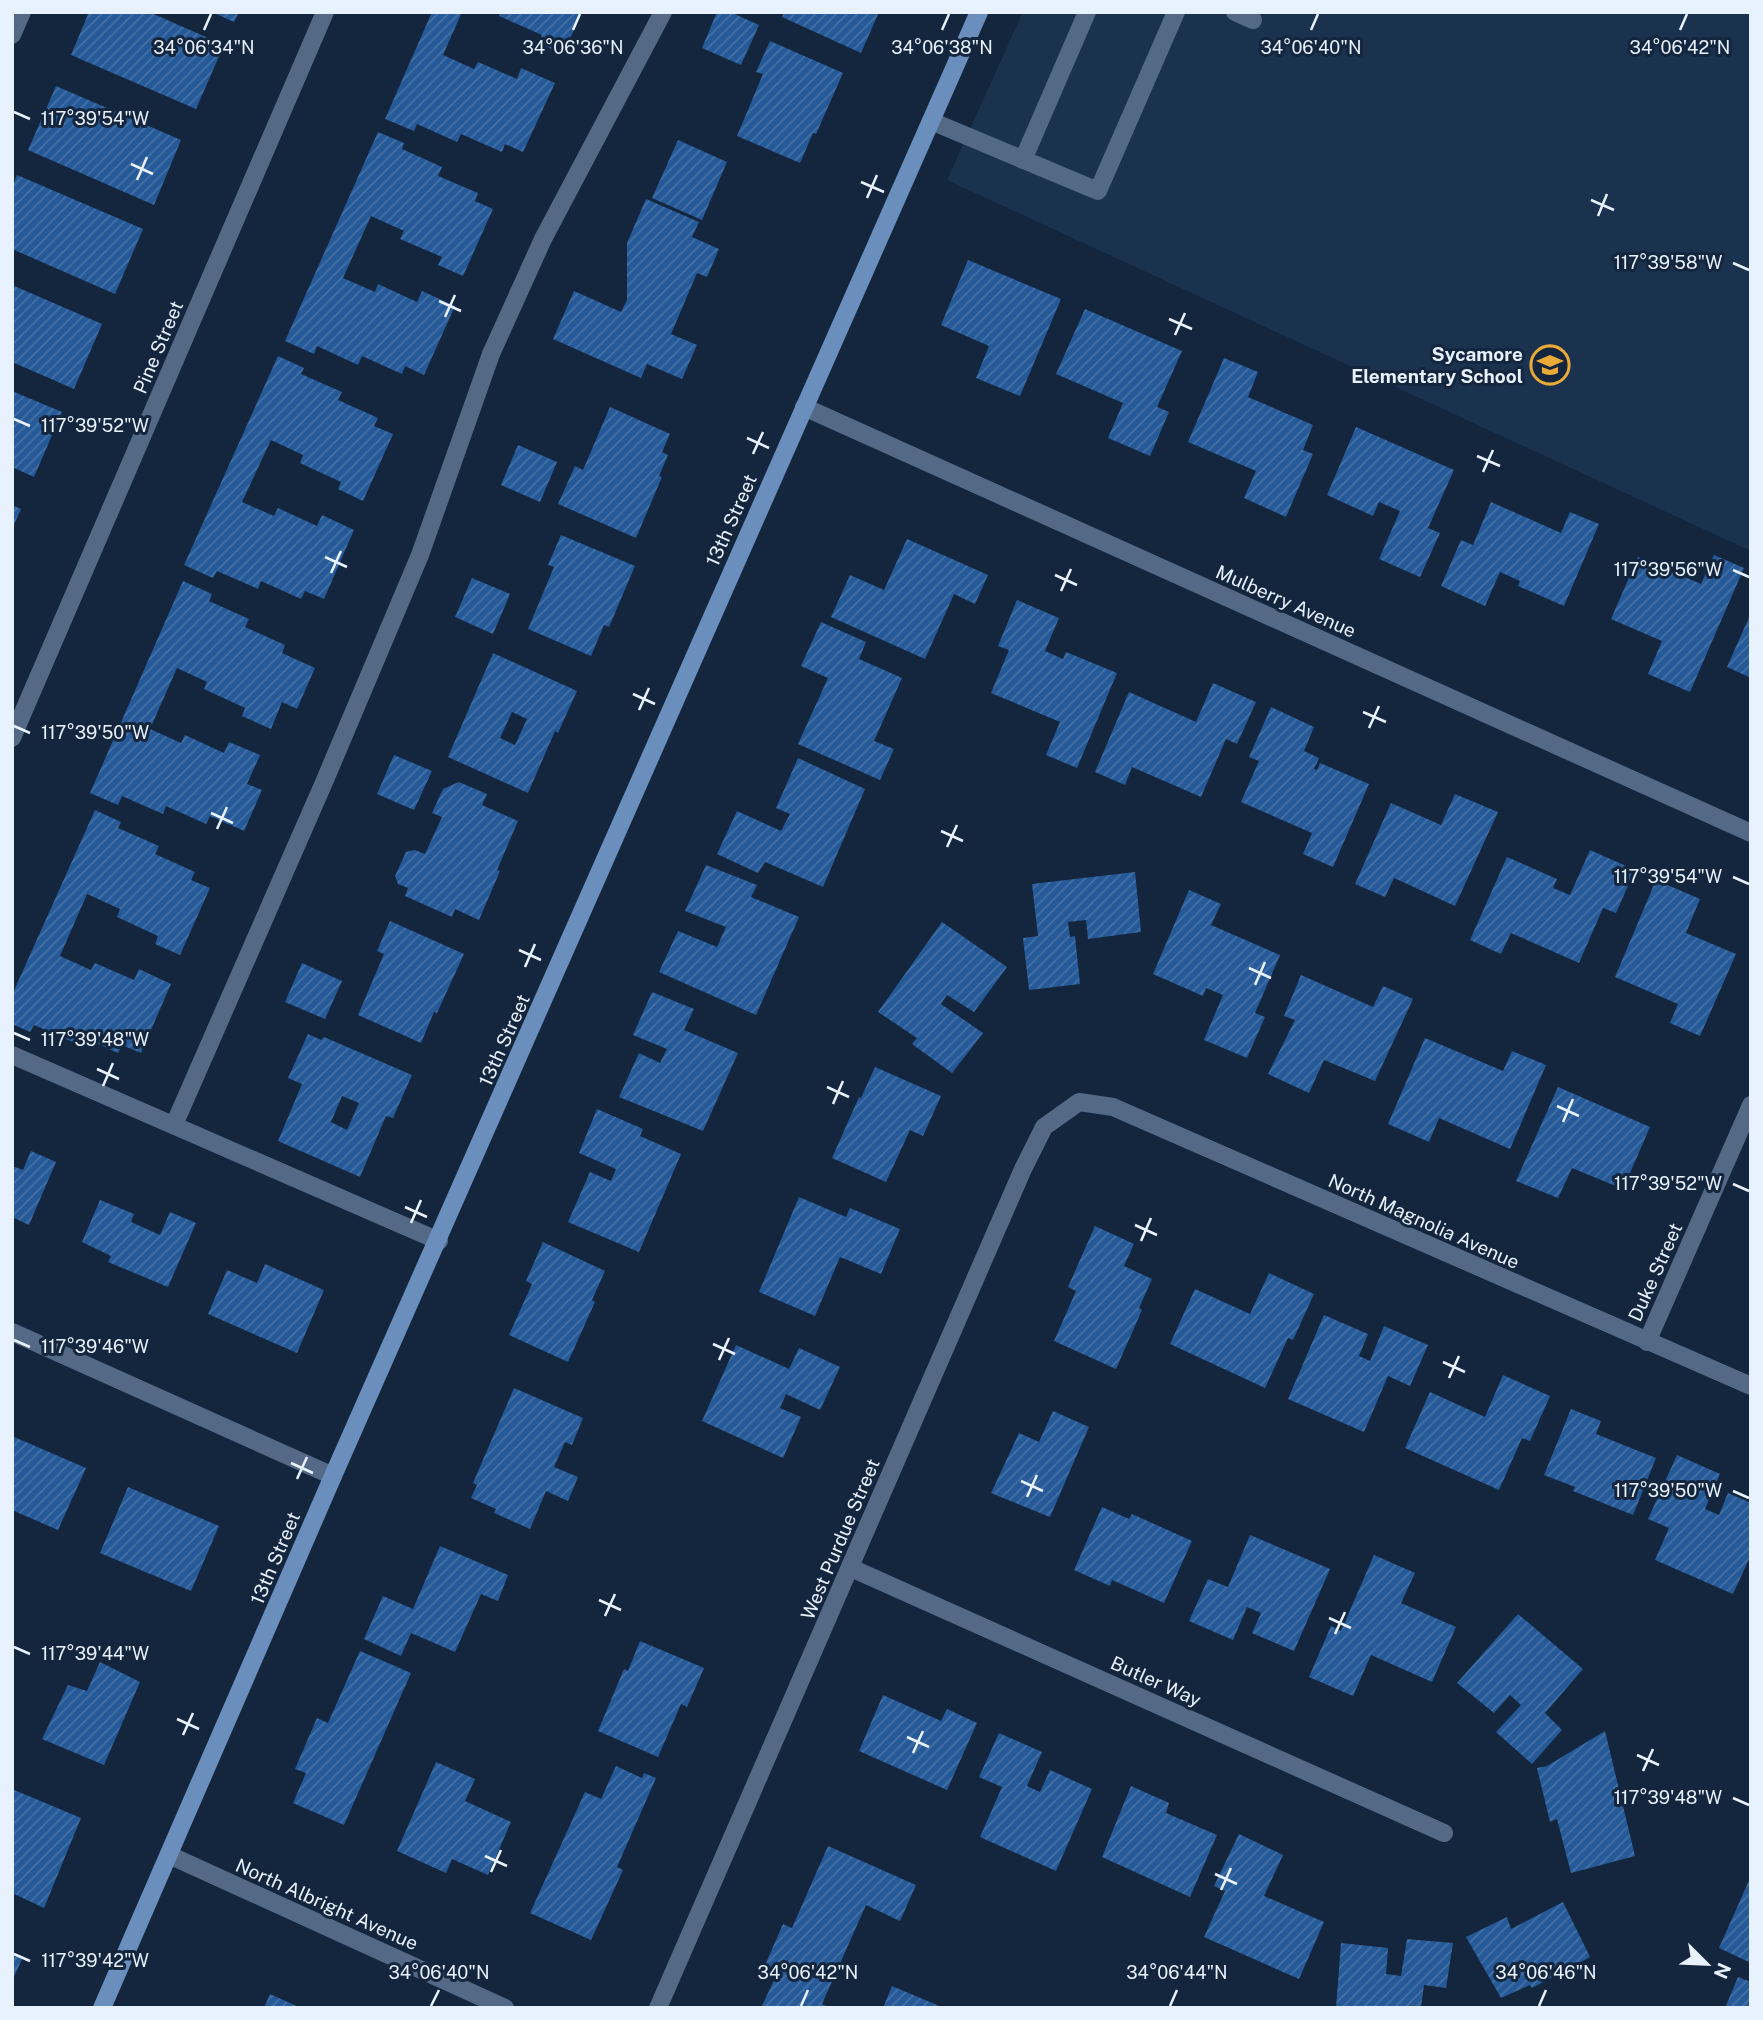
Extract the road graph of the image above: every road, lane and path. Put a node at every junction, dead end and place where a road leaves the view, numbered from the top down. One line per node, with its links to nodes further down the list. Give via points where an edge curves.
1 (22, 12): 9 (street)
2 (325, 12): 13 (street, Pine Street)
3 (663, 12): 18 (street, via 542,239 496,342 420,555)
4 (979, 12): 10 (street, 13th Street)
5 (1087, 12): 11 (street)
6 (1176, 12): 11 (street, via 1098,191)
7 (1236, 12): 8 (street)
8 (1253, 20)
9 (12, 35)
10 (931, 121): 11 (street); 12 (street, 13th Street)
11 (1023, 159)
12 (804, 407): 14 (street, Mulberry Avenue); 19 (street, 13th Street)
13 (12, 738)
14 (1751, 833)
15 (12, 1055): 18 (street)
16 (1079, 1102): 21 (street, North Magnolia Avenue, via 1113,1107); 24 (street, West Purdue Street, via 1044,1127 1023,1169)
17 (1751, 1105): 21 (street, Duke Street)
18 (174, 1125): 19 (street)
19 (439, 1241): 23 (street, 13th Street)
20 (12, 1332): 23 (street)
21 (1647, 1342): 22 (street, North Magnolia Avenue)
22 (1751, 1386)
23 (333, 1476): 26 (street, 13th Street)
24 (851, 1568): 25 (street, Butler Way); 29 (street, West Purdue Street)
25 (1444, 1833)
26 (169, 1855): 27 (street, 13th Street); 28 (street, North Albright Avenue)
27 (102, 2008)
28 (505, 2008)
29 (658, 2008)

